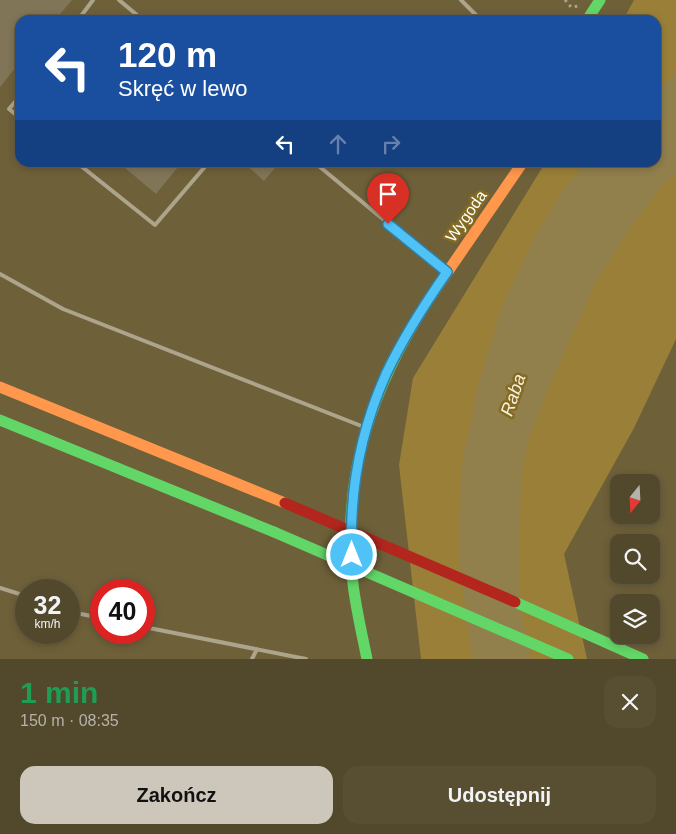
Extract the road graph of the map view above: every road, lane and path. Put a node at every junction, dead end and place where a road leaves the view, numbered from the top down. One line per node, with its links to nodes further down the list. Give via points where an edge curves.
1 (94, 0): 7 (lane)
2 (118, 0): 8 (lane)
3 (461, 0): 9 (lane)
4 (565, 0): 6 (path)
5 (600, 0): 10 (main road)
6 (571, 7)
7 (82, 15)
8 (137, 15)
9 (476, 15)
10 (590, 15)
11 (15, 102): 12 (lane, via 9,109)
12 (15, 114)
13 (82, 167): 14 (lane, via 155,225)
14 (205, 167)
15 (320, 167): 17 (lane)
16 (520, 167): 17 (main road, Wygoda)
17 (447, 272): 21 (main road, Wygoda, via 387,373)
18 (0, 274): 21 (lane, via 63,309)
19 (0, 387): 30 (main road, bridge, via 285,503)
20 (0, 420): 29 (main road, bridge, via 274,532)
21 (367, 428): 28 (main road, Wygoda, via 353,491 351,541 353,583)
22 (0, 588): 23 (lane)
23 (15, 593)
24 (155, 629): 25 (lane)
25 (258, 650): 26 (lane); 27 (lane)
26 (252, 659)
27 (306, 659)
28 (367, 659)
29 (568, 659)
30 (643, 659)

